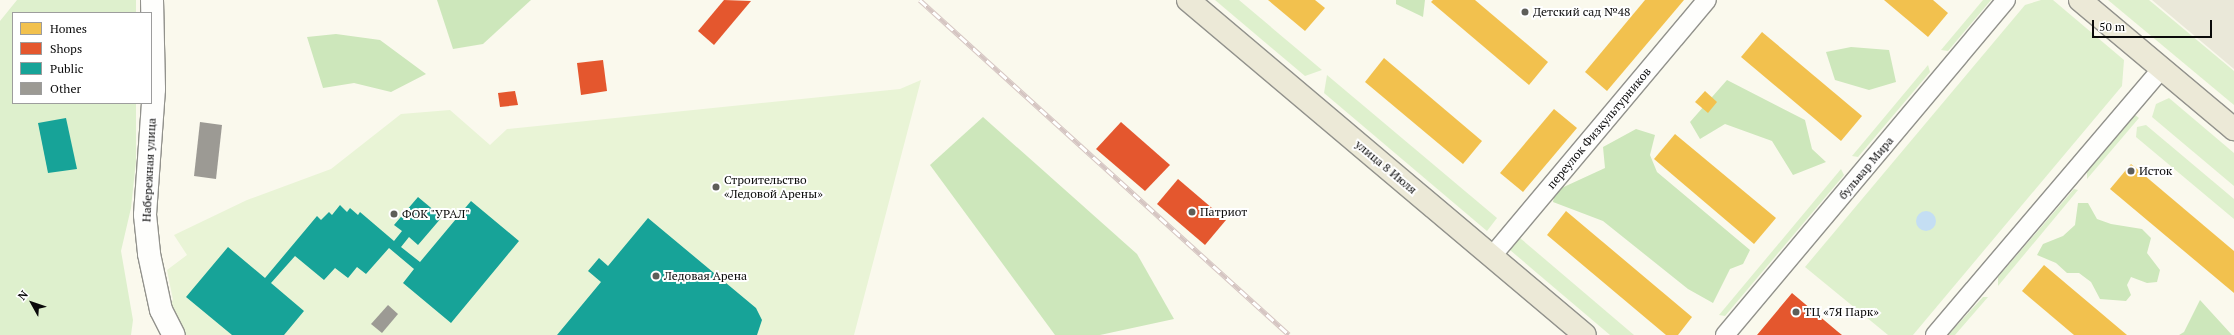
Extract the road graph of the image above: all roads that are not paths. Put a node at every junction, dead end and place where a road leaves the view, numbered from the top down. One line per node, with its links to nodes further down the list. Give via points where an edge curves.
1 (152, 0): 9 (street, Набережная улица, via 154,89 145,215 149,254 161,310)
2 (1188, 0): 8 (main road, улица 8 Июля)
3 (1707, 0): 8 (street, переулок Физкультурников)
4 (2006, 0): 11 (street, бульвар Мира)
5 (2080, 0): 6 (main road)
6 (2162, 68): 7 (main road); 12 (street)
7 (2234, 129)
8 (1492, 256): 10 (main road, улица 8 Июля)
9 (174, 335)
10 (1585, 335)
11 (1725, 335)
12 (1935, 335)

